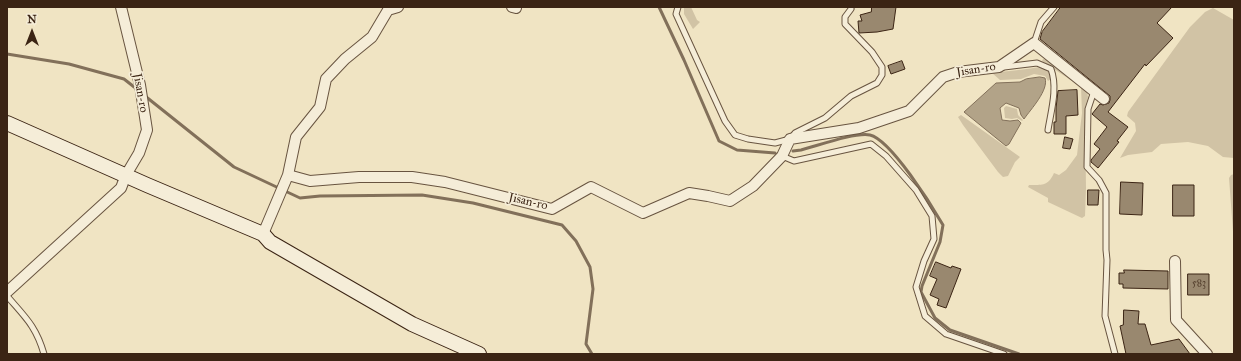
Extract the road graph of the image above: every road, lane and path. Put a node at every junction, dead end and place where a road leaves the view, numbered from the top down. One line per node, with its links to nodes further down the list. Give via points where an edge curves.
1 (121, 7): 16 (street, Jisan-ro, via 140,85 147,130 139,152)
2 (398, 7): 17 (street, via 388,10 372,37 326,79 320,107 296,137)
3 (512, 7): 4 (street)
4 (516, 7)
5 (678, 7): 14 (lane, Jisan-ro, via 676,14 725,121 735,135 775,143)
6 (1054, 7): 8 (lane, via 1041,22)
7 (851, 9): 14 (lane, Jisan-ro, via 845,17 846,24 872,52 882,67 882,75 877,83 852,96 825,118 795,133)
8 (1034, 43): 9 (street, Jisan-ro); 10 (street)
9 (999, 67): 13 (lane, via 1037,63 1051,69 1055,86); 14 (street, Jisan-ro, via 958,72 943,77 909,111 859,128)
10 (1094, 91): 11 (street); 25 (lane, via 1088,109 1087,167 1099,180 1106,193 1105,316)
11 (1104, 99)
12 (7, 123): 16 (main road)
13 (1048, 130)
14 (790, 139): 15 (street, Jisan-ro)
15 (782, 156): 17 (street, Jisan-ro, via 753,186 730,202 689,193 643,213 591,187 552,209 445,182 412,177 360,177 310,181); 24 (lane, via 794,161 871,144 886,156 916,190 932,216 934,240 916,287 925,316 946,334)
16 (126, 175): 18 (main road); 20 (street, Jisan-ro, via 121,188)
17 (286, 179): 18 (street)
18 (263, 234): 23 (main road, via 270,242 412,324)
19 (1175, 261): 26 (street, via 1176,320)
20 (7, 292)
21 (7, 296): 22 (lane, via 32,325 40,339)
22 (44, 354)
23 (479, 354)
24 (1004, 354)
25 (1115, 354)
26 (1207, 354)

